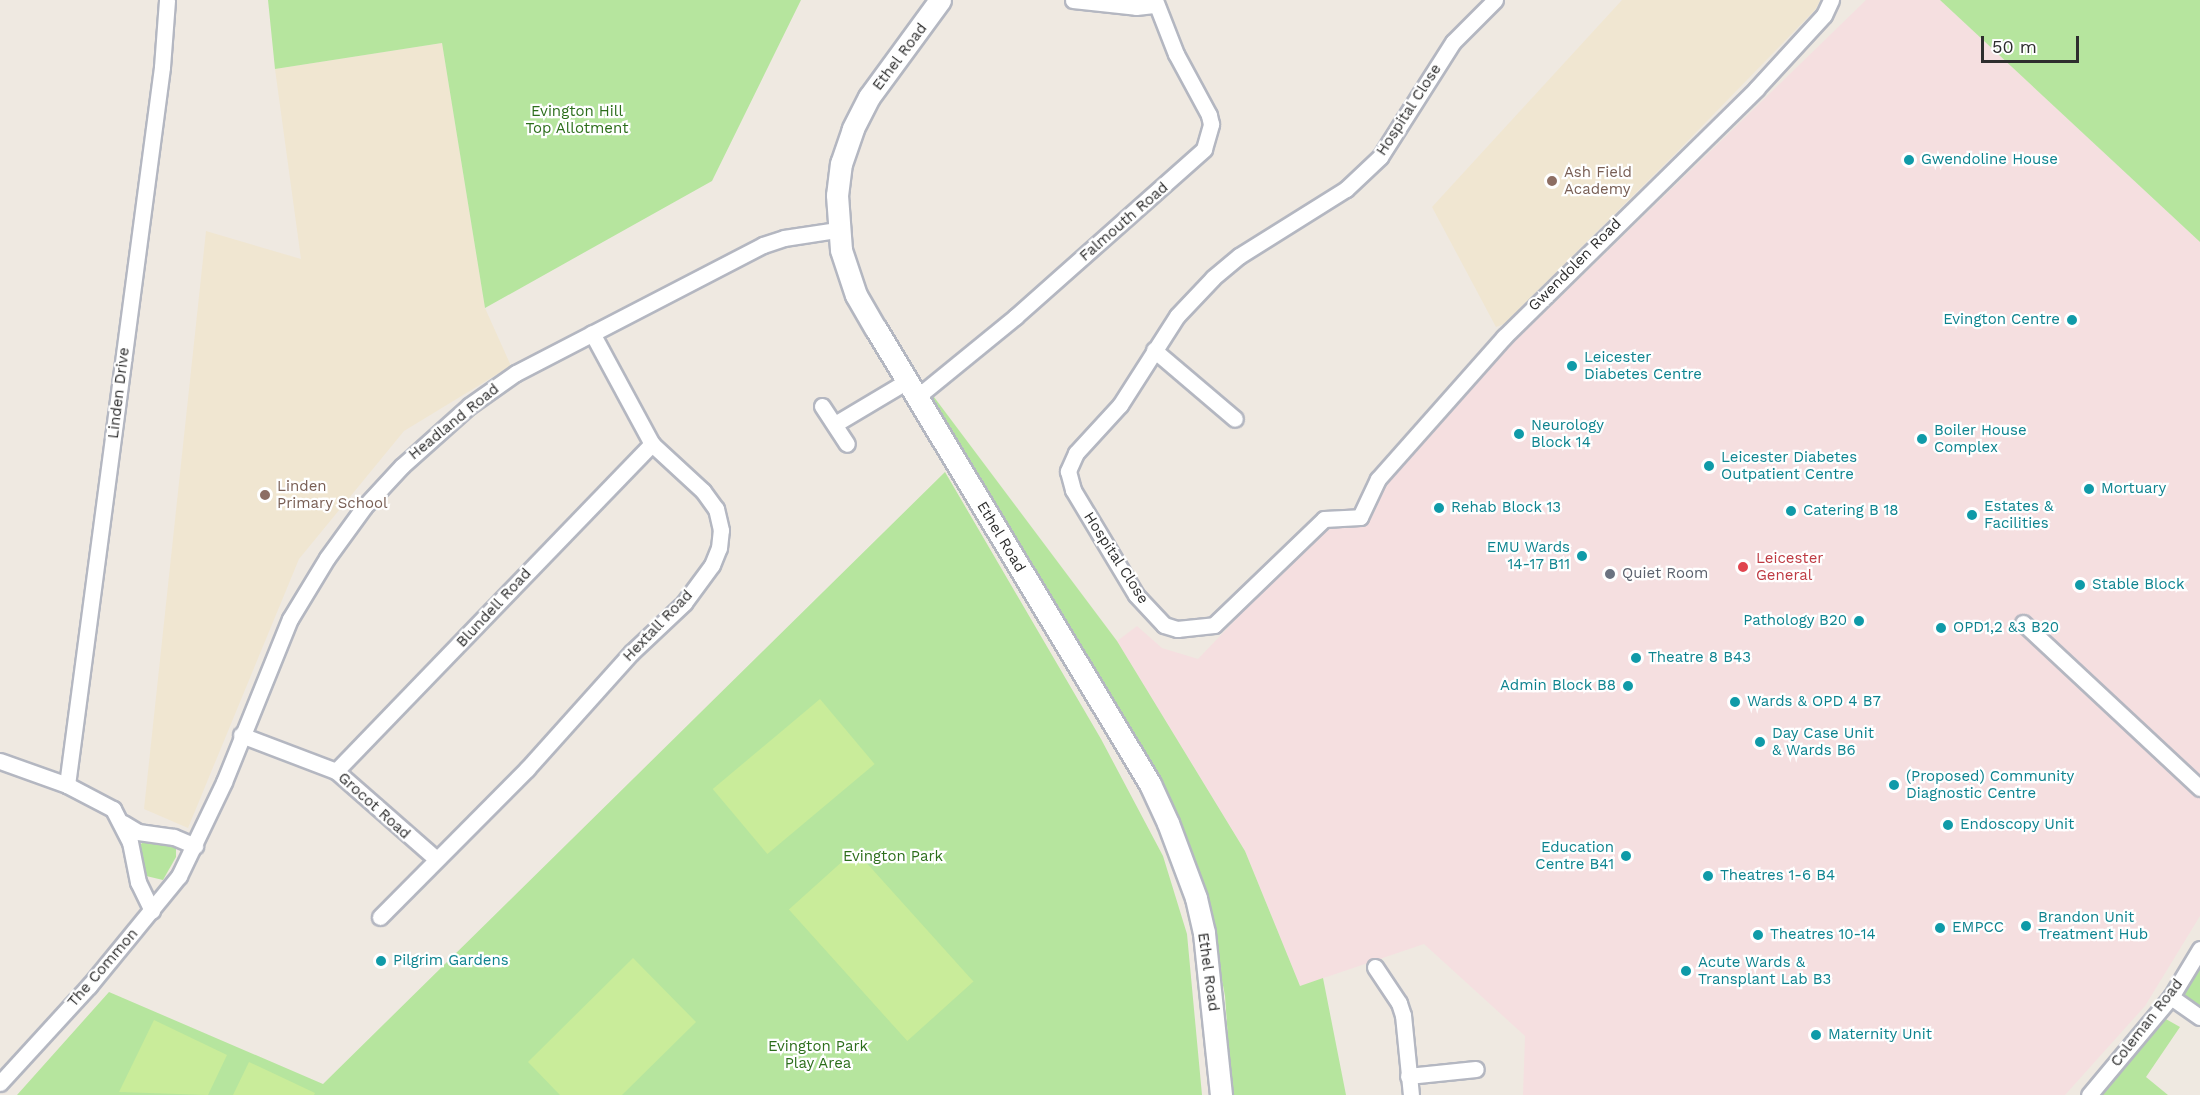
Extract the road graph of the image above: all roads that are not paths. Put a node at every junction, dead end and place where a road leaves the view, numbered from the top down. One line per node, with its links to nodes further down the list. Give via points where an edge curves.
1 (167, 0): 21 (street, Linden Drive, via 162,67)
2 (940, 0): 7 (street, Ethel Road, via 858,116 841,163)
3 (1073, 0): 6 (street, via 1136,8)
4 (1495, 0): 9 (street, Hospital Close, via 1453,42 1380,157 1346,189 1239,256 1177,316)
5 (1831, 0): 16 (street, Gwendolen Road, via 1824,15 1756,89 1504,337 1378,478)
6 (1156, 2): 10 (street, Falmouth Road, via 1176,54 1209,115 1211,124 1204,149 1015,317)
7 (837, 230): 8 (street, Headland Road, via 763,245); 10 (street, Ethel Road, via 856,295)
8 (592, 333): 14 (street, Hextall Road); 18 (street, Headland Road, via 516,373 469,406 424,444 364,507 327,558 291,619)
9 (1154, 350): 12 (street); 16 (street, Hospital Close, via 1120,405 1076,453 1068,471 1073,490 1101,541 1136,595 1164,625 1177,629 1214,625 1324,519)
10 (912, 389): 13 (street, Falmouth Road); 35 (street, Ethel Road, via 1139,765 1168,823 1193,889 1204,933)
11 (822, 406): 13 (street)
12 (1234, 419)
13 (835, 424): 15 (street)
14 (652, 444): 20 (street, Blundell Road); 25 (street, Hextall Road, via 703,491 716,509 721,530 712,565 684,603 631,653 527,769)
15 (847, 444)
16 (1360, 518)
17 (2023, 623): 22 (street)
18 (241, 735): 20 (street, Grocot Road); 24 (street, Headland Road)
19 (0, 761): 21 (street)
20 (336, 771): 25 (street, Grocot Road)
21 (67, 785): 23 (street, via 112,809)
22 (2200, 788)
23 (123, 823): 24 (street, via 138,832 174,837); 26 (street, via 138,882)
24 (195, 846): 26 (street, The Common)
25 (436, 859): 27 (street)
26 (152, 911): 34 (street, The Common)
27 (380, 917)
28 (2200, 949): 30 (street, Coleman Road)
29 (1375, 967): 33 (street, via 1400,1002)
30 (2171, 997): 31 (street); 37 (street, Coleman Road)
31 (2200, 1017)
32 (1476, 1069): 33 (street)
33 (1408, 1076): 36 (street)
34 (0, 1083)
35 (1221, 1095)
36 (1411, 1095)
37 (2089, 1095)

